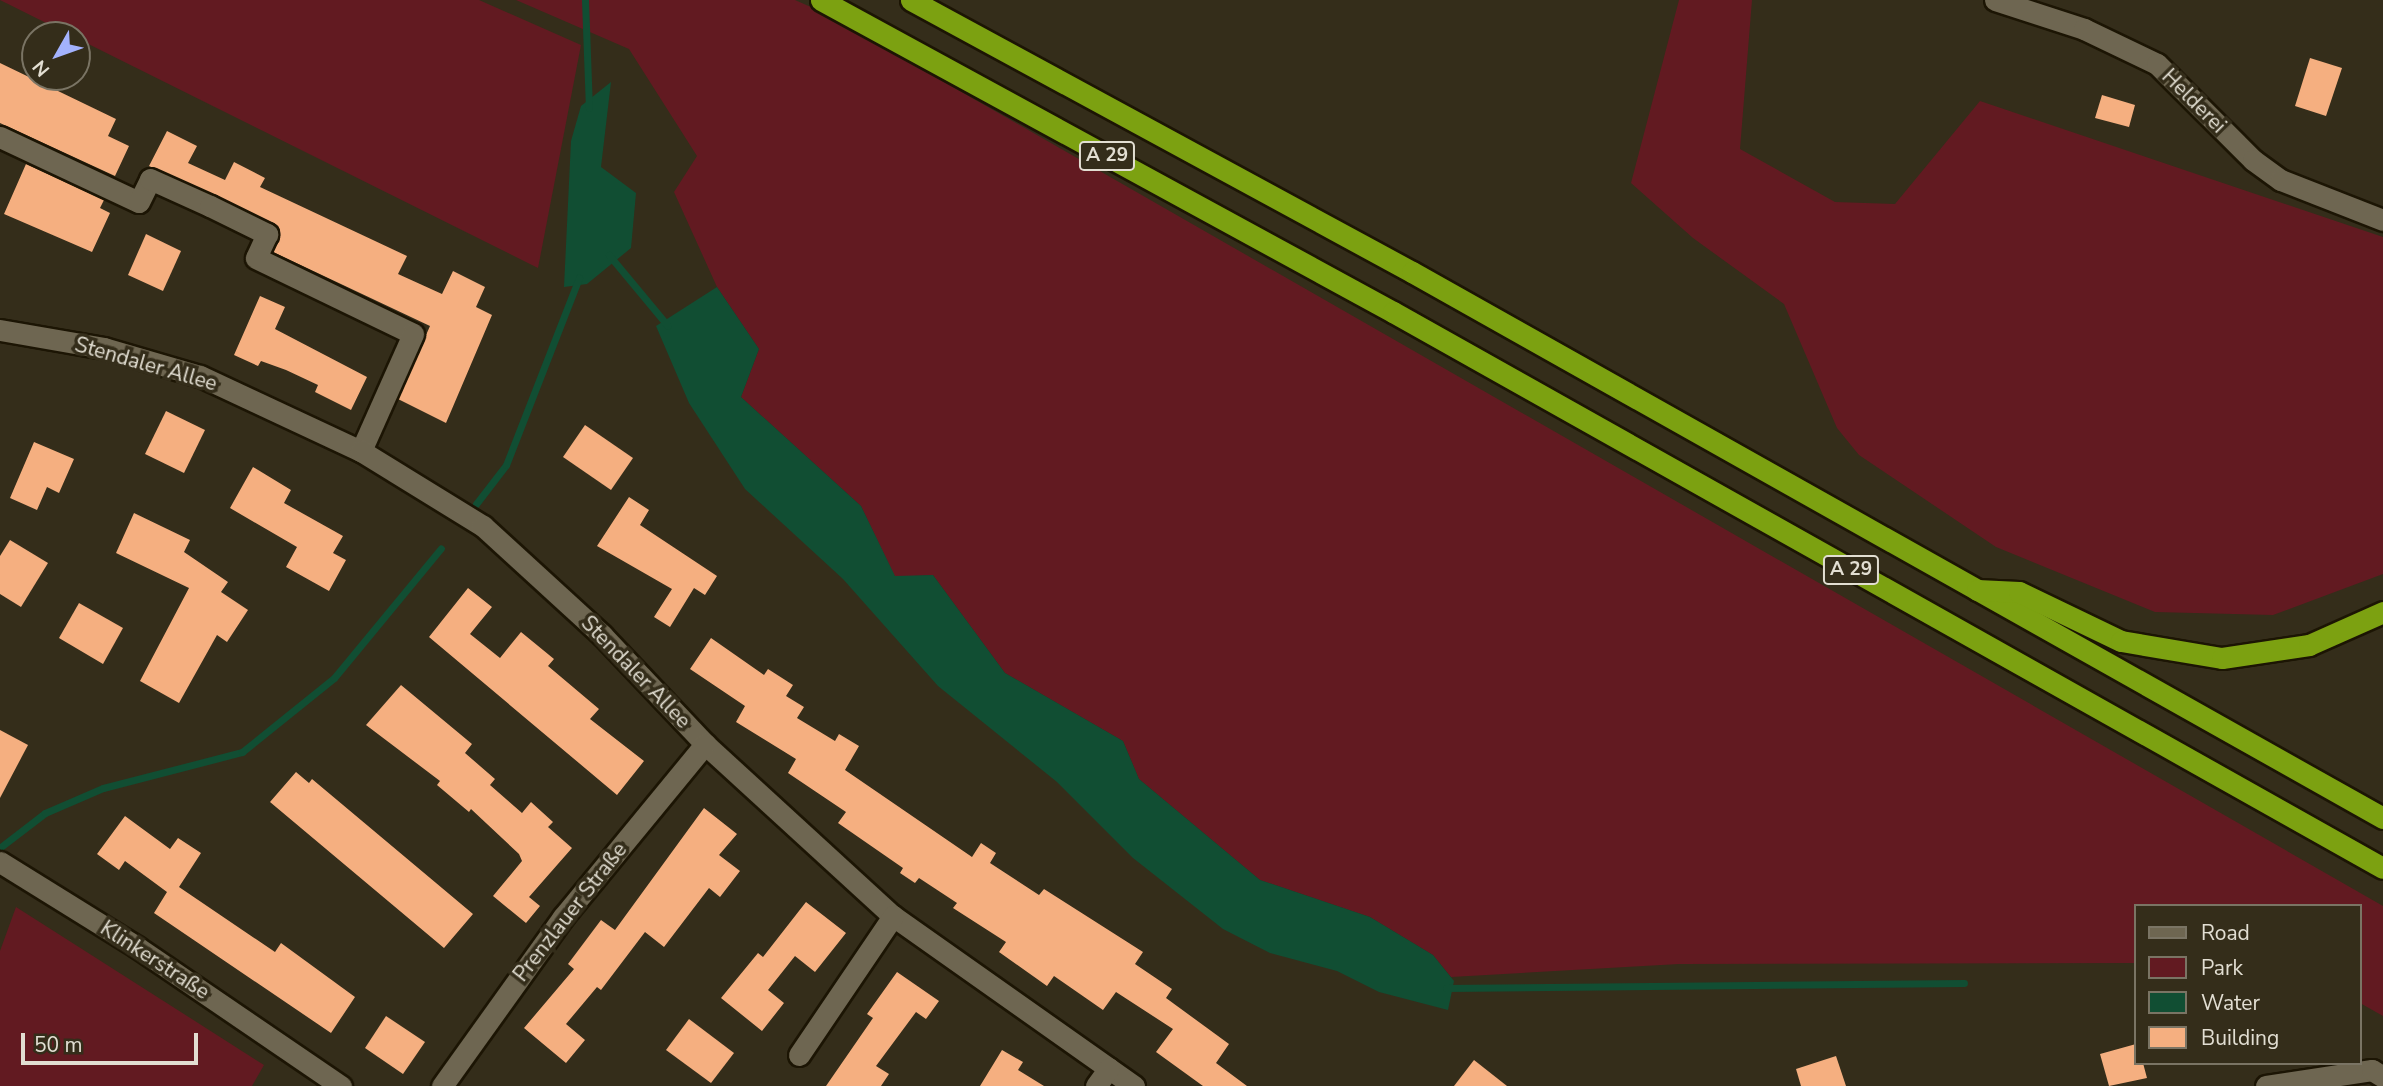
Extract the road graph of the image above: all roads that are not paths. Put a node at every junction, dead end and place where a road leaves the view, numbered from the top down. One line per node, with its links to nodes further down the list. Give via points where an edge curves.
1 (821, 0): 13 (highway, A 29, via 1393,312)
2 (911, 0): 8 (highway, A 29, via 1400,265)
3 (1995, 0): 5 (street, Helderei, via 2084,29 2157,64 2262,167 2315,196)
4 (0, 137): 7 (street, via 139,202 150,179 210,206 267,234 256,258 413,334)
5 (2383, 220)
6 (0, 330): 7 (street, Stendaler Allee, via 104,348 200,376)
7 (362, 451): 10 (street, Stendaler Allee, via 483,526 602,635)
8 (1972, 590): 9 (highway, via 2019,592 2121,641 2222,658 2309,645); 11 (highway, A 29)
9 (2383, 612)
10 (705, 744): 14 (street, Stendaler Allee); 19 (street, Prenzlauer Straße, via 563,917)
11 (2383, 818)
12 (0, 862): 18 (street, Klinkerstraße, via 137,947)
13 (2383, 868)
14 (893, 915): 15 (street); 16 (street, Stendaler Allee)
15 (799, 1055)
16 (1109, 1068): 20 (street); 21 (street, Stendaler Allee)
17 (2383, 1077): 22 (street, via 2372,1070)
18 (341, 1086)
19 (442, 1086)
20 (1096, 1086)
21 (1134, 1086)
22 (2266, 1086)

